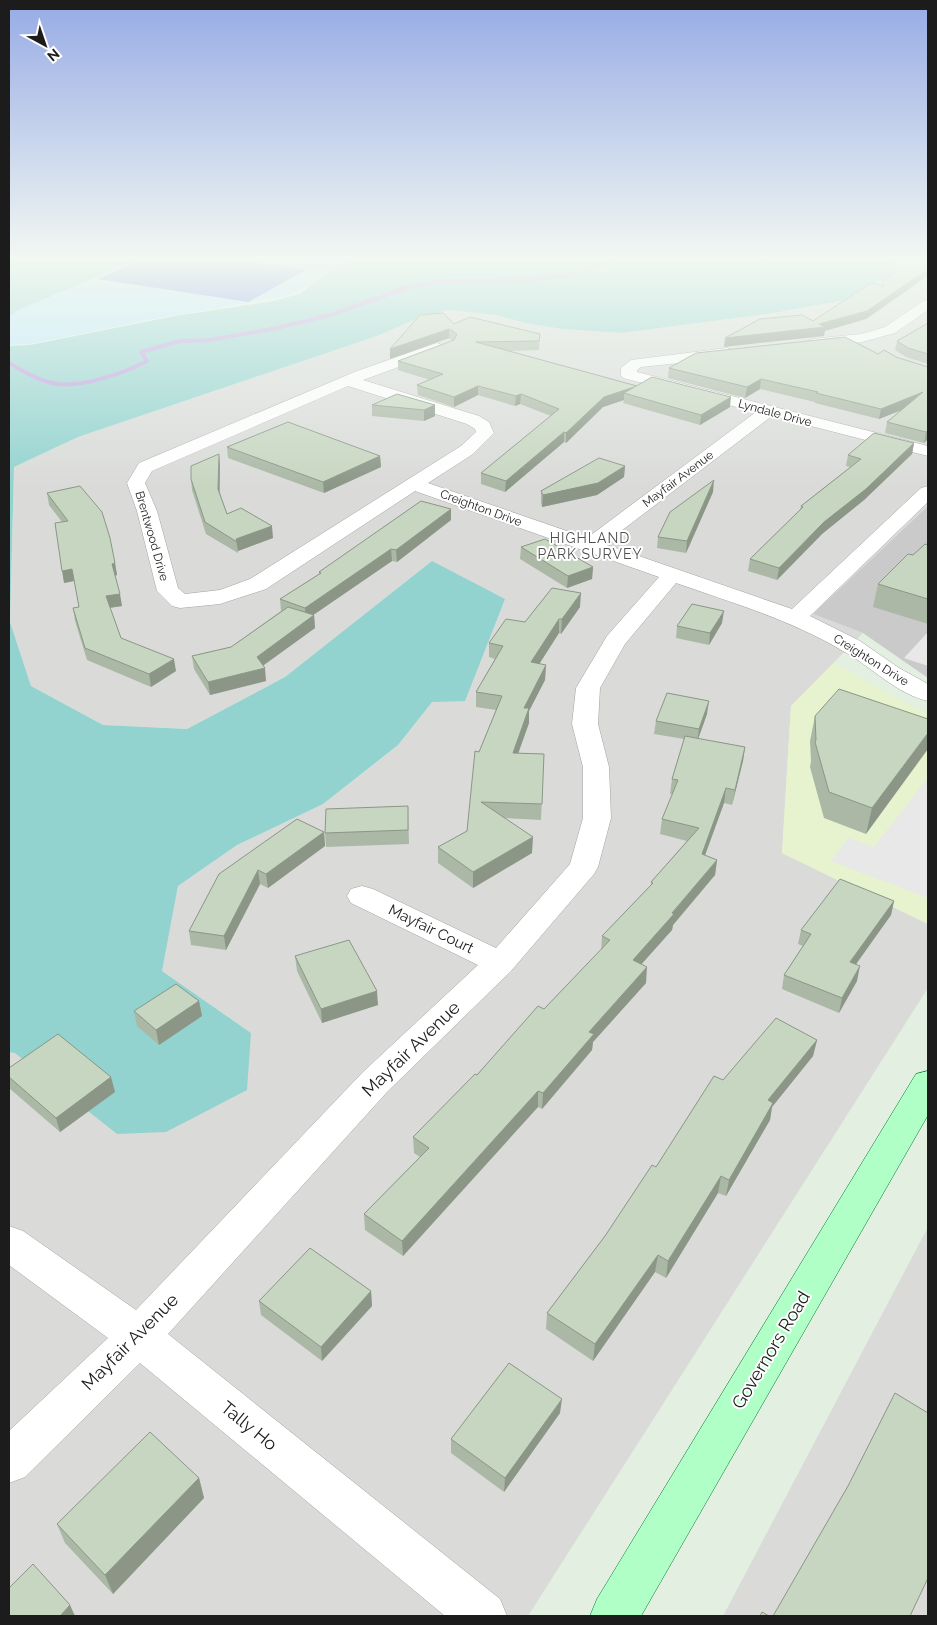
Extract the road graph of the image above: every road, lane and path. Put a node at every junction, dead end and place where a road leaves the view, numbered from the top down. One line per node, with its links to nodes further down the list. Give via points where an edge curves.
1 (870, 336): 2 (street)
2 (862, 338): 4 (street); 5 (street)
3 (448, 345): 7 (street, Brentwood Drive)
4 (794, 346)
5 (879, 350)
6 (745, 351): 8 (street, Lyndale Drive, via 637,363 629,368 629,375)
7 (348, 381): 10 (street, Creighton Drive, via 473,420 483,426 485,433 468,450); 10 (street, Brentwood Drive, via 146,467 136,483 147,511 168,591 180,601 204,601 234,595 258,584)
8 (768, 412): 9 (street, Lyndale Drive); 12 (street, Mayfair Avenue)
9 (928, 451)
10 (415, 484): 12 (street, Creighton Drive)
11 (928, 492): 14 (street)
12 (588, 546): 13 (street, Creighton Drive)
13 (672, 575): 14 (street, Creighton Drive); 17 (street, Mayfair Avenue, via 615,640 588,688 585,724 596,767 597,818 584,868)
14 (796, 618): 15 (street, Creighton Drive, via 852,646)
15 (928, 694)
16 (362, 896): 17 (street, Mayfair Court)
17 (500, 963): 20 (street, Mayfair Avenue, via 375,1082)
18 (928, 1084): 23 (main road, Governors Road)
19 (9, 1243): 20 (street, Tally Ho)
20 (139, 1336): 21 (street, Mayfair Avenue); 22 (street, Tally Ho)
21 (9, 1460)
22 (483, 1616)
23 (614, 1616)

